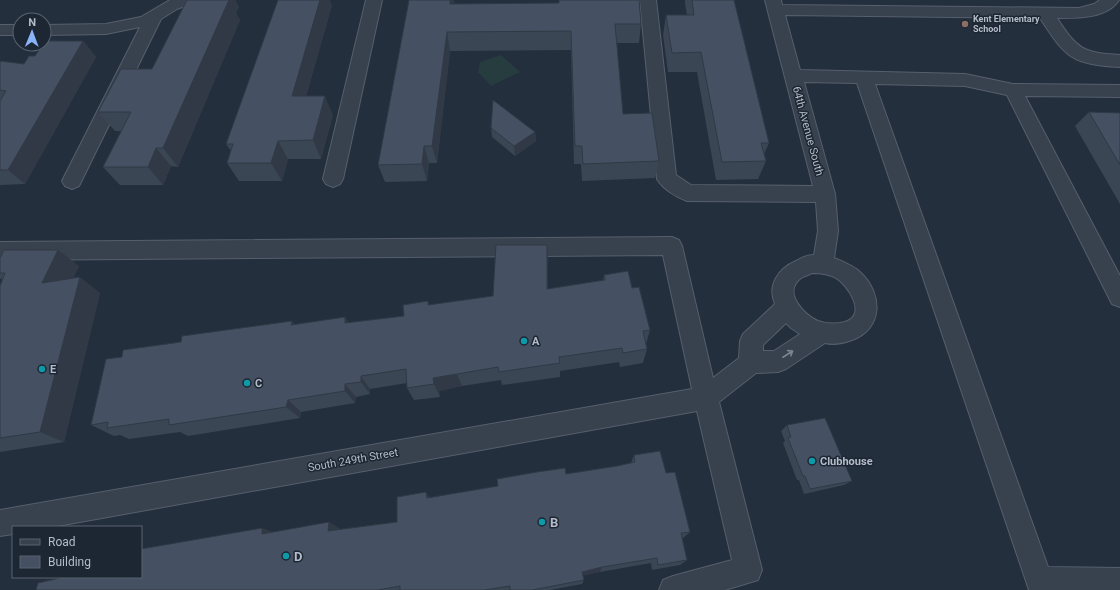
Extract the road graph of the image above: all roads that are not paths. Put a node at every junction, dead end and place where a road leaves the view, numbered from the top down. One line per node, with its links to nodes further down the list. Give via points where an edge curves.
1 (186, 0): 8 (street, via 171,5)
2 (374, 0): 17 (street)
3 (648, 0): 19 (street, via 667,179 687,193)
4 (1111, 0): 7 (street, via 1099,8 1079,13)
5 (775, 5): 6 (street); 13 (street, 64th Avenue South)
6 (872, 5): 7 (street)
7 (1045, 12): 12 (street, via 1067,46 1074,52 1101,61)
8 (154, 16): 11 (street, via 106,29); 18 (street)
9 (0, 30): 10 (street)
10 (12, 30)
11 (52, 30)
12 (1120, 61)
13 (794, 76): 14 (street); 19 (street, 64th Avenue South)
14 (864, 78): 15 (street, via 965,80); 28 (street, via 1039,580)
15 (1013, 90): 16 (street); 22 (street)
16 (1120, 91)
17 (333, 179)
18 (72, 181)
19 (825, 194): 21 (street, 64th Avenue South, via 828,231)
20 (0, 251): 26 (street, via 672,246)
21 (823, 264): 23 (street, via 798,267 789,274 783,284); 24 (street, via 842,271 858,284 864,294 866,306 865,316 858,326 849,332 836,335)
22 (1120, 297)
23 (787, 308): 24 (street, via 795,319 807,328); 25 (street, via 751,341)
24 (821, 333): 25 (street, one-way to 24, via 778,361)
25 (751, 363): 26 (street)
26 (706, 398): 27 (street, South 249th Street); 29 (street, via 748,570)
27 (0, 523)
28 (1120, 582)
29 (674, 590)

